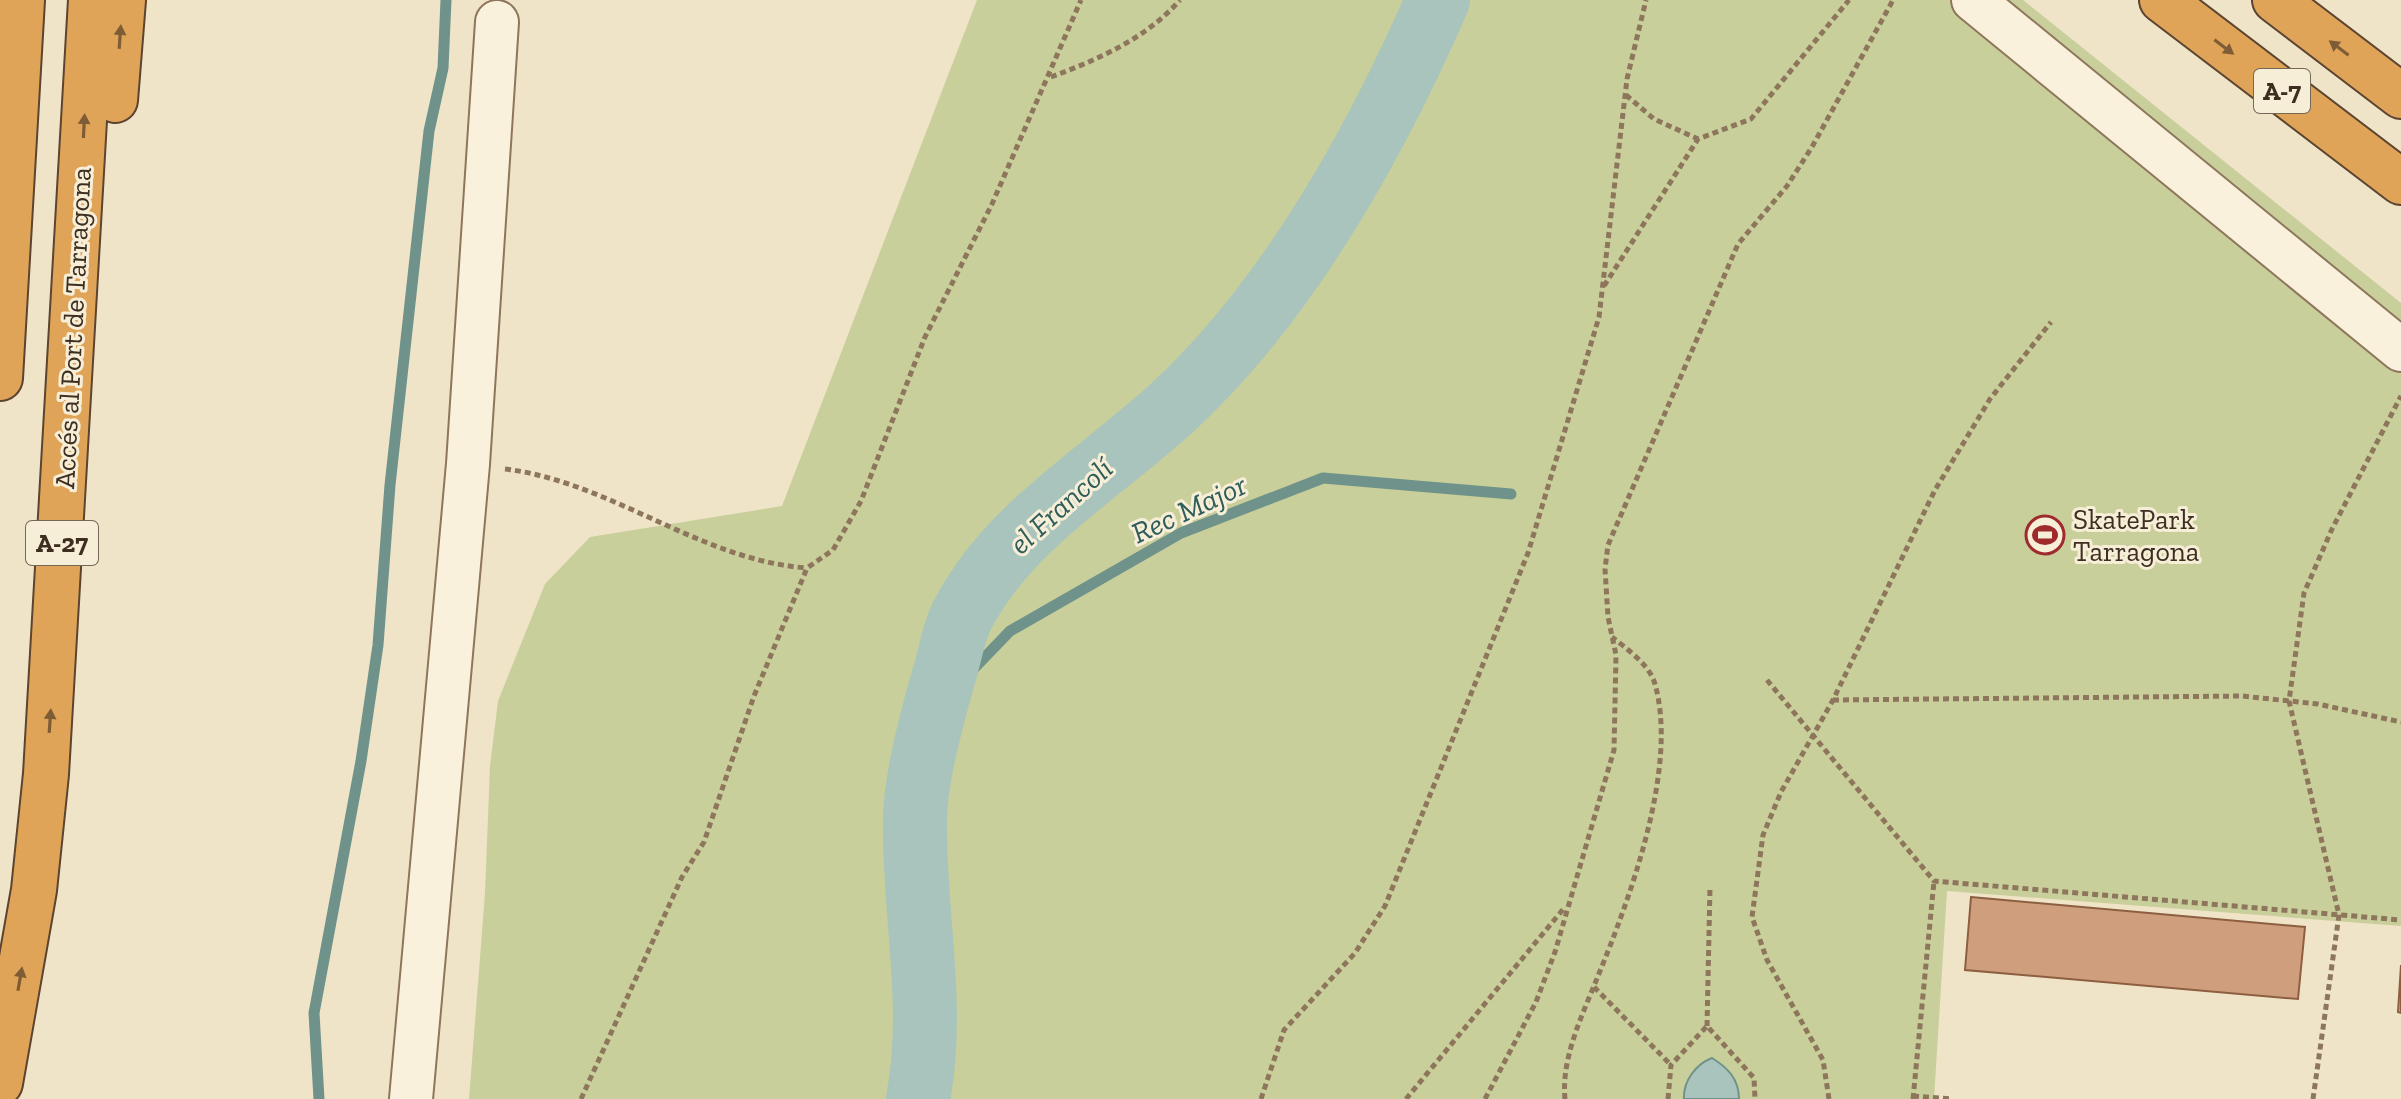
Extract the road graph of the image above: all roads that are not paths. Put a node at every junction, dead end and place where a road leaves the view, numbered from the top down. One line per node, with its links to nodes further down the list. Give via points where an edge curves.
1 (22, 0): 11 (highway)
2 (91, 0): 12 (highway, Accés al Port de Tarragona / A-27, one-way to 2)
3 (123, 0): 12 (highway, one-way to 3, via 110,175)
4 (1973, 0): 10 (street)
5 (2162, 0): 9 (highway, A-7, one-way to 9)
6 (2275, 0): 8 (highway, A-7, one-way to 6)
7 (497, 22): 14 (street, via 468,464)
8 (2401, 96)
9 (2401, 182)
10 (2401, 350)
11 (0, 378)
12 (64, 503): 13 (highway, Accés al Port de Tarragona / A-27, one-way to 12, via 36,875)
13 (0, 1083)
14 (411, 1099)

